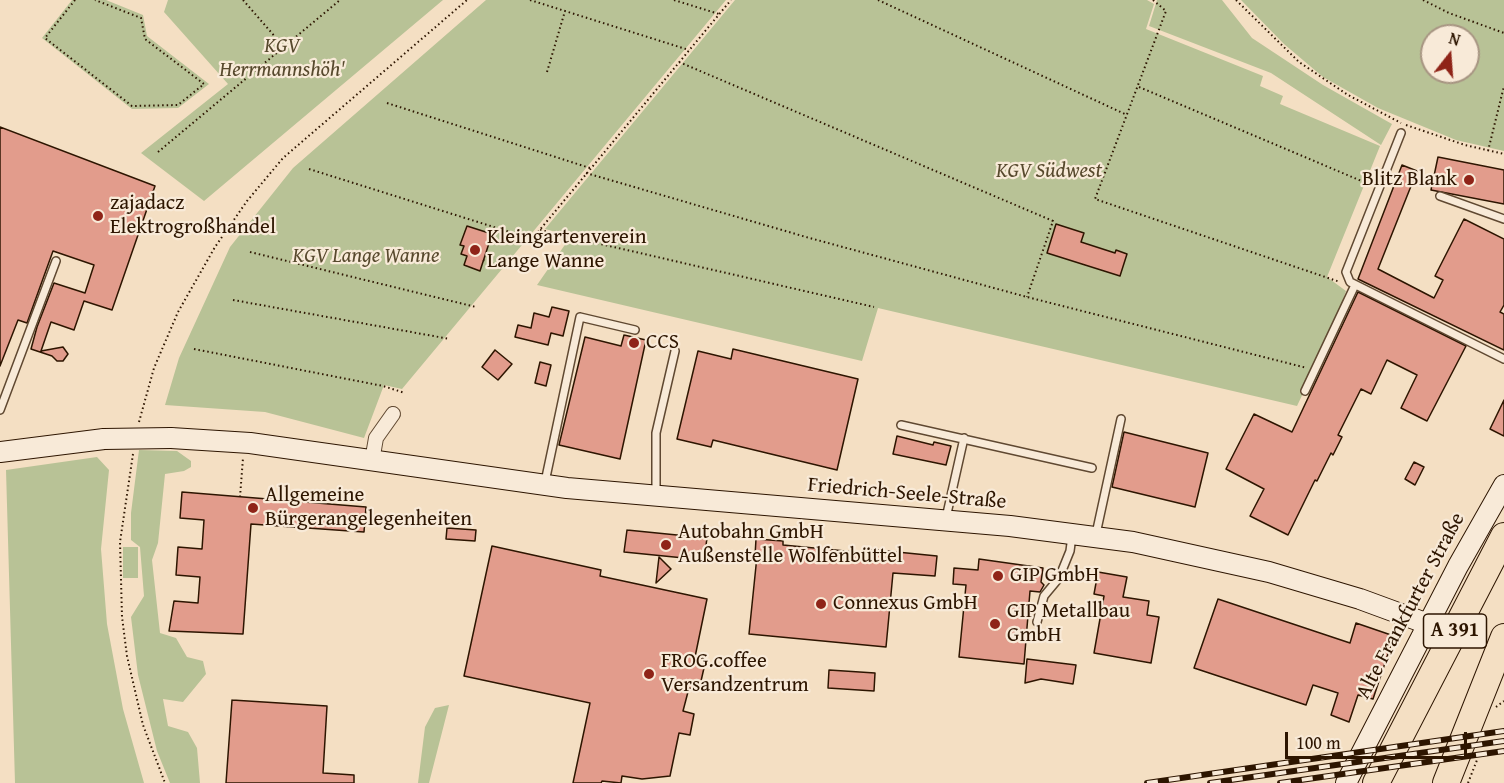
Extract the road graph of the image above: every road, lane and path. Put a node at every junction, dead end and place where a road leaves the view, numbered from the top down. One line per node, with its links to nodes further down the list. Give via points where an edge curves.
1 (75, 0): 2 (path, via 45,38 132,106 178,105 204,84 145,39 141,18)
2 (95, 0)
3 (243, 0): 17 (path)
4 (340, 0): 17 (path)
5 (467, 0): 57 (path, via 283,158 247,201 178,312 154,368)
6 (530, 0): 14 (path)
7 (674, 0): 15 (path)
8 (731, 0): 15 (path)
9 (878, 0): 24 (path)
10 (1153, 0): 13 (path)
11 (1236, 0): 26 (path, via 1299,62 1348,95 1404,124)
12 (1423, 0): 16 (path)
13 (1159, 1): 22 (path, via 1166,11)
14 (565, 11): 18 (path); 20 (path)
15 (719, 14): 18 (path)
16 (1504, 33)
17 (284, 47): 27 (path)
18 (689, 50): 19 (path)
19 (679, 62): 29 (path); 41 (path, via 1053,221)
20 (547, 72)
21 (1504, 86): 26 (path)
22 (1138, 87): 24 (path); 32 (path)
23 (387, 104): 29 (path)
24 (1126, 115): 40 (path, via 1095,199 1337,283)
25 (1401, 133): 32 (lane)
26 (1488, 151): 28 (path)
27 (158, 152)
28 (1504, 154)
29 (590, 168): 31 (path)
30 (309, 170): 35 (path)
31 (586, 173): 41 (path); 44 (path, via 539,231)
32 (1379, 189): 40 (lane, via 1346,272)
33 (1440, 196): 34 (lane)
34 (1504, 219)
35 (532, 239)
36 (250, 252): 43 (path)
37 (483, 260): 39 (path)
38 (56, 261): 53 (lane)
39 (508, 268)
40 (1352, 283): 49 (lane); 50 (lane)
41 (1027, 297): 50 (path)
42 (232, 300): 46 (path)
43 (476, 307)
44 (874, 307)
45 (635, 330): 64 (lane, via 580,317)
46 (450, 339)
47 (194, 349): 52 (path)
48 (675, 351): 67 (lane, via 656,433)
49 (1504, 359)
50 (1316, 370): 51 (lane)
51 (1305, 391)
52 (405, 393)
53 (0, 408)
54 (393, 414): 61 (street, via 376,438)
55 (1121, 419): 71 (lane)
56 (902, 425): 58 (lane)
57 (138, 428)
58 (964, 438): 63 (lane); 68 (lane)
59 (134, 449): 77 (path, via 120,542 122,617 143,725)
60 (0, 452): 61 (street, Friedrich-Seele-Straße, bridge, via 104,439 171,438 250,443)
61 (372, 461): 64 (street, Friedrich-Seele-Straße)
62 (243, 464): 66 (path)
63 (1092, 468)
64 (544, 485): 67 (street, Friedrich-Seele-Straße)
65 (1504, 485): 73 (street, Alte Frankfurter Straße)
66 (240, 497)
67 (656, 497): 68 (street, Friedrich-Seele-Straße)
68 (945, 521): 69 (street, Friedrich-Seele-Straße)
69 (1073, 534): 71 (street, Friedrich-Seele-Straße); 72 (lane, via 1059,578 1044,596)
70 (1504, 536): 79 (highway, A 391)
71 (1096, 537): 73 (street, Friedrich-Seele-Straße, via 1259,569)
72 (1037, 622)
73 (1428, 624): 78 (street, Alte Frankfurter Straße)
74 (1504, 637): 80 (highway, A 391)
75 (1504, 701): 76 (path)
76 (1497, 707)
77 (165, 783)
78 (1346, 783)
79 (1376, 783)
80 (1446, 783)

